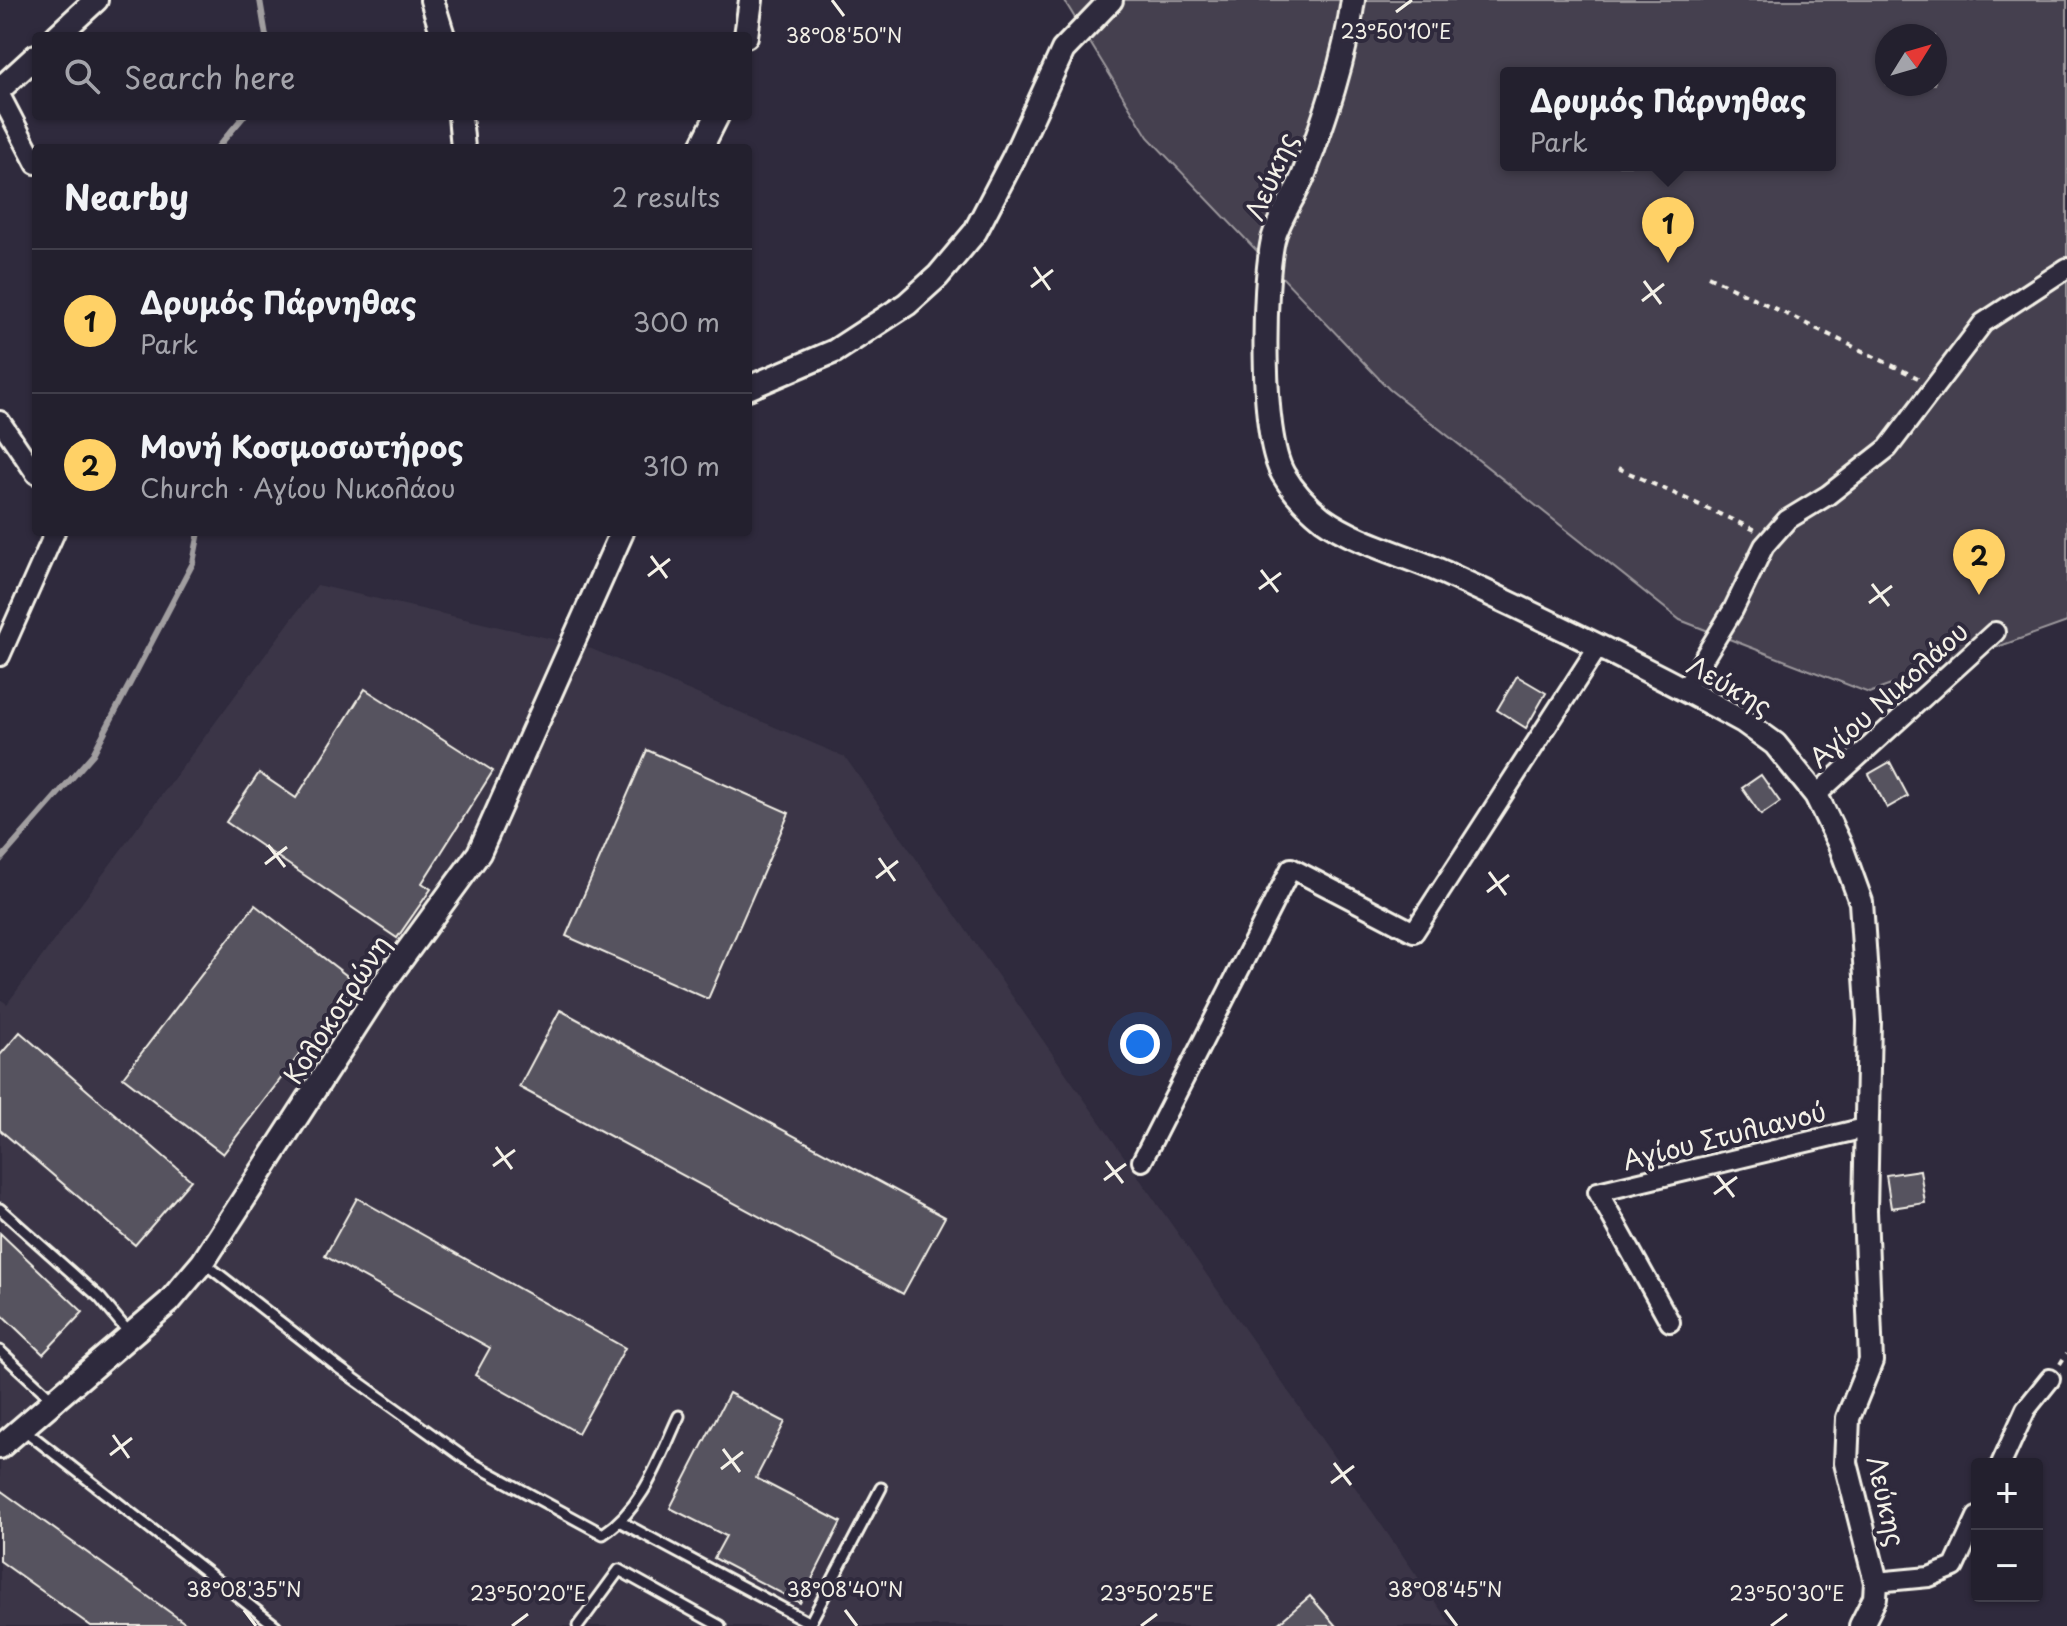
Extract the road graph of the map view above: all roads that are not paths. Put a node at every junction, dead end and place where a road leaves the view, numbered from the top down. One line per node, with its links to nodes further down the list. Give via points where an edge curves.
1 (96, 0): 6 (street)
2 (432, 0): 7 (street)
3 (751, 0): 8 (street)
4 (1111, 0): 17 (street, via 1063,50 975,232 938,276 907,304 835,351)
5 (1353, 0): 23 (street, Λεύκης, via 1323,123 1280,220 1271,254 1265,371 1272,441 1282,473 1305,503 1346,532 1444,572)
6 (61, 32)
7 (442, 32)
8 (747, 32)
9 (32, 60): 10 (street)
10 (0, 92): 15 (street)
11 (460, 120): 13 (street)
12 (715, 120): 14 (street)
13 (463, 144)
14 (703, 144)
15 (32, 156)
16 (2067, 268): 25 (street, via 1983,323 1888,448 1787,520 1771,538)
17 (752, 386)
18 (0, 421): 19 (street)
19 (32, 468)
20 (53, 536): 24 (street)
21 (620, 536): 30 (street, Κολοκοτρώνη, via 479,853 381,987)
22 (1995, 632): 26 (street, Αγίου Νικολάου)
23 (1598, 647): 25 (street, Λεύκης); 28 (street, via 1414,932 1291,868)
24 (0, 656)
25 (1685, 689): 26 (street, Λεύκης, via 1775,744)
26 (1816, 795): 27 (street, Λεύκης, via 1861,902 1869,1021)
27 (1865, 1128): 31 (street, Αγίου Στυλιανού, via 1598,1192); 43 (street, Λεύκης, via 1871,1361 1848,1418 1846,1463)
28 (1142, 1161)
29 (0, 1209): 32 (lane, via 100,1298)
30 (203, 1262): 32 (street, Κολοκοτρώνη); 41 (lane, via 470,1462 603,1534)
31 (1670, 1322)
32 (132, 1335): 35 (street, Κολοκοτρώνη)
33 (0, 1351): 35 (lane)
34 (2050, 1379): 39 (street, via 2026,1409)
35 (54, 1401): 37 (street, Κολοκοτρώνη)
36 (679, 1416): 41 (lane, via 637,1503)
37 (22, 1428): 38 (street, Κολοκοτρώνη); 44 (lane)
38 (0, 1447)
39 (2004, 1458)
40 (881, 1488): 41 (lane, via 810,1623)
41 (621, 1522)
42 (1971, 1530): 43 (street, via 1954,1567 1929,1577)
43 (1876, 1582): 47 (street, Λεύκης, via 1875,1598)
44 (276, 1626)
45 (578, 1626): 46 (lane, via 619,1570)
46 (720, 1626)
47 (1861, 1626)

